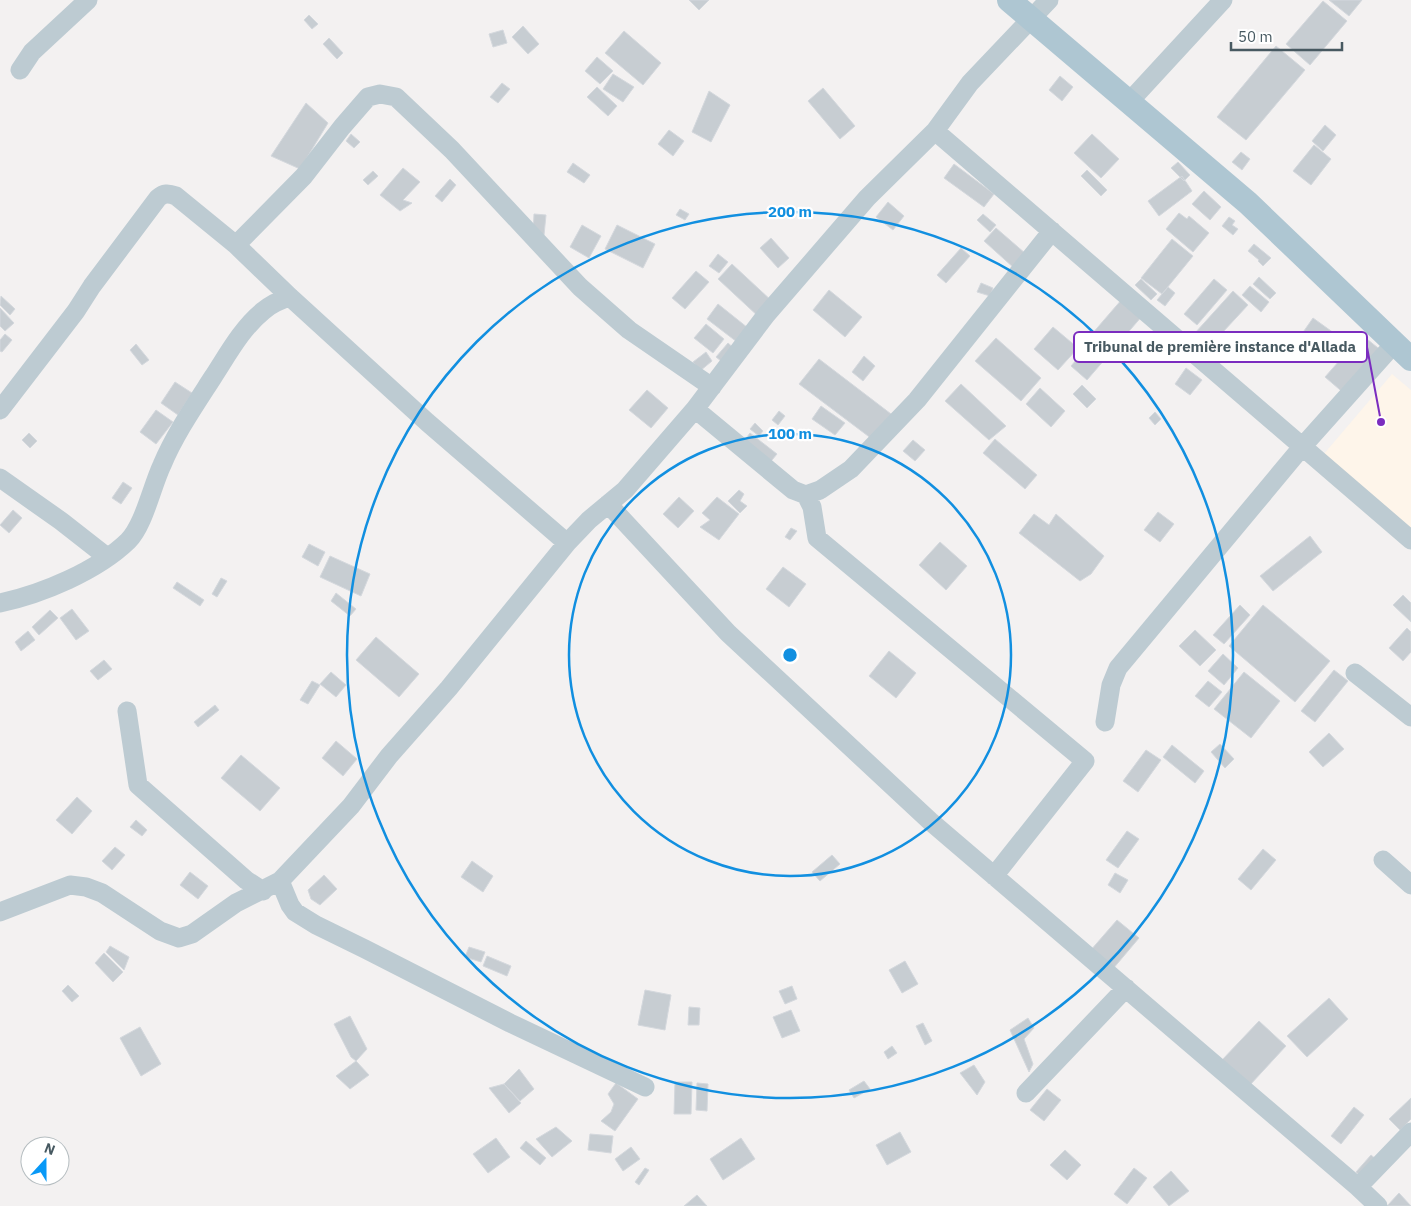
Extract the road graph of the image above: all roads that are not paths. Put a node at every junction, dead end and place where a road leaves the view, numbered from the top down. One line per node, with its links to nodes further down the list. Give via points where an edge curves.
1 (88, 0): 6 (street, via 32,52)
2 (1009, 0): 5 (main road)
3 (1048, 0): 5 (street)
4 (1223, 0): 7 (street)
5 (1031, 20): 7 (main road); 8 (street, via 970,83)
6 (20, 70)
7 (1129, 102): 12 (main road, via 1248,204)
8 (935, 131): 9 (street); 13 (street, via 867,198 766,315)
9 (1052, 231): 16 (street); 18 (street, via 917,400 851,469 820,490)
10 (236, 245): 11 (street); 13 (street, via 304,176 368,98 380,94 396,97 452,150 580,287 629,330); 15 (street, via 176,196 162,194)
11 (290, 296): 21 (street, via 426,422); 22 (street, via 264,310 246,328 162,464 136,531)
12 (1402, 351): 16 (street)
13 (712, 387): 14 (street)
14 (695, 409): 18 (street, via 793,490); 19 (street, via 625,490)
15 (0, 410)
16 (1302, 447): 20 (street); 27 (street, via 1118,668 1111,685)
17 (0, 478): 22 (street)
18 (806, 495): 29 (street, via 812,507 817,538 1084,761)
19 (608, 504): 21 (street); 29 (street, via 728,633 930,821)
20 (1411, 540)
21 (567, 544): 30 (street, via 351,806)
22 (107, 557): 23 (street, via 61,583)
23 (0, 603)
24 (1355, 673): 26 (street)
25 (127, 710): 32 (street, via 138,785 246,880)
26 (1411, 717)
27 (1105, 722)
28 (1383, 860): 31 (street)
29 (994, 876): 34 (street)
30 (280, 881): 32 (street); 35 (street, via 295,912 316,925)
31 (1411, 885)
32 (263, 891): 33 (street, via 236,903 192,934 179,938 160,931 102,893 86,887 70,885)
33 (0, 912)
34 (1126, 988): 36 (street); 38 (street)
35 (644, 1087)
36 (1026, 1093)
37 (1411, 1132): 38 (street)
38 (1358, 1187): 39 (street)
39 (1378, 1206)

